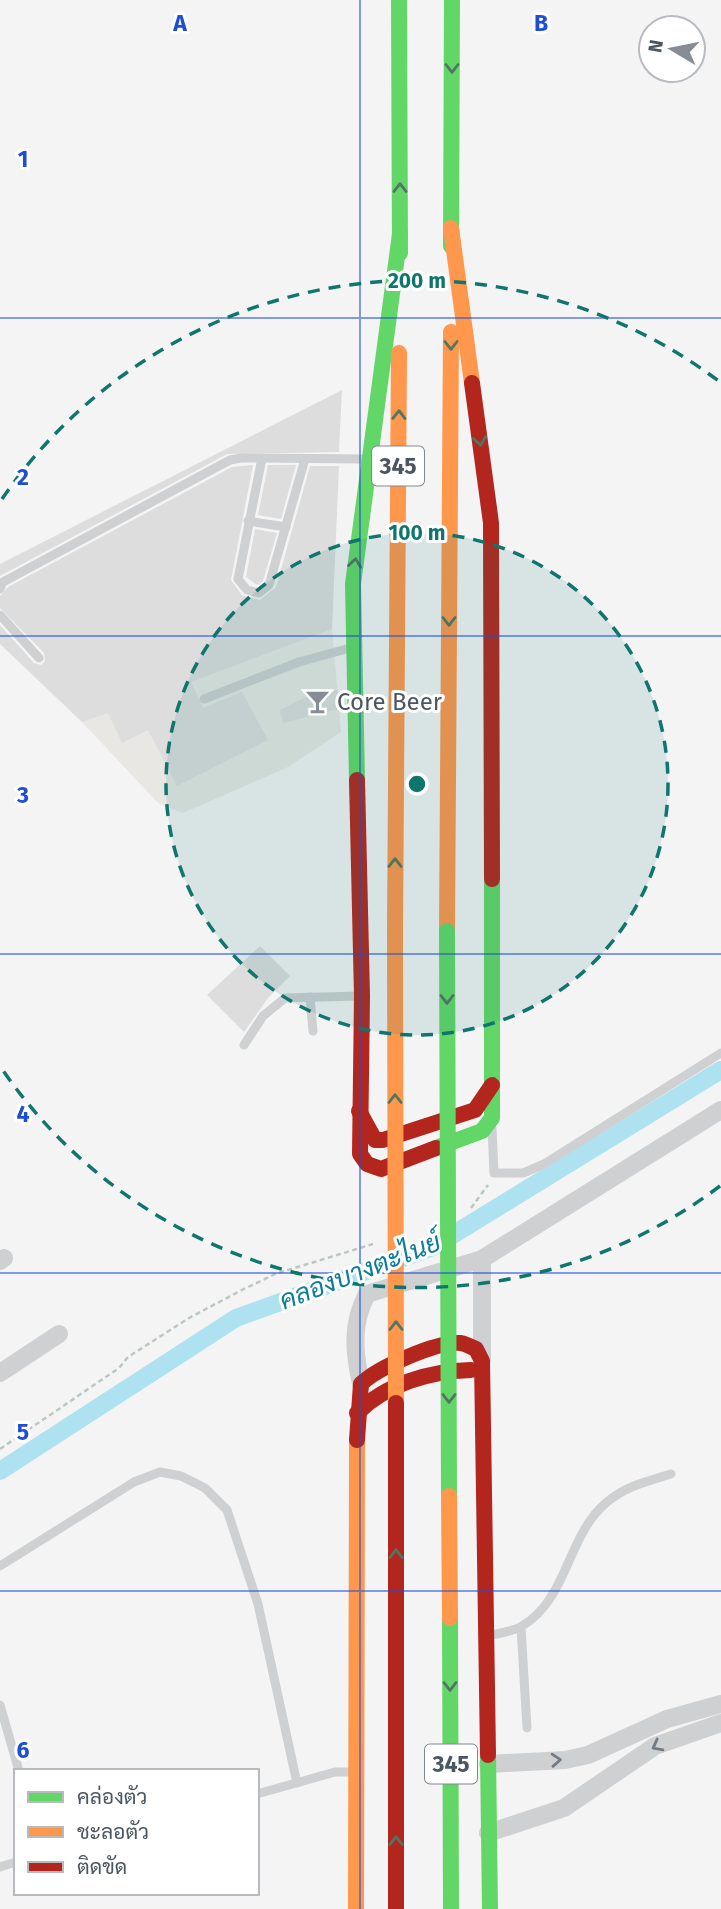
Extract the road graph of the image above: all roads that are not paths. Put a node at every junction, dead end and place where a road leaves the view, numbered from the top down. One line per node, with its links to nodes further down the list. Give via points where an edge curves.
1 (400, 0): 4 (main road, 345, one-way to 1)
2 (452, 0): 3 (main road, 345, one-way to 3)
3 (451, 228): 10 (main road, one-way to 10, via 491,523); 11 (main road, 345, one-way to 11)
4 (400, 234): 7 (main road); 14 (main road, 345, one-way to 4)
5 (262, 458): 6 (lane); 8 (lane); 12 (lane, via 230,460 3,582)
6 (305, 459): 7 (lane); 9 (lane)
7 (370, 459): 15 (main road, one-way to 7, via 353,584)
8 (248, 521): 9 (lane); 9 (lane, via 238,579 252,592 259,593 269,585)
9 (286, 527)
10 (489, 573): 11 (main road, via 483,537 471,531 456,542); 23 (main road)
11 (449, 574): 52 (main road, 345, one-way to 52, bridge)
12 (0, 589)
13 (0, 615): 16 (lane)
14 (397, 627): 15 (main road, via 391,599 377,590 359,599); 51 (main road, 345, one-way to 14, bridge)
15 (356, 639): 17 (lane); 18 (main road)
16 (39, 658)
17 (204, 699)
18 (362, 996): 19 (lane); 24 (main road)
19 (310, 998): 20 (lane); 21 (lane, via 285,998 273,1004)
20 (313, 1031)
21 (244, 1045)
22 (721, 1053): 26 (lane, via 523,1173 494,1173)
23 (492, 1085): 24 (main road, via 475,1110 383,1140 370,1134); 26 (main road)
24 (359, 1109): 26 (main road, via 360,1154 367,1164 381,1169 482,1131)
25 (721, 1110): 27 (street)
26 (492, 1118)
27 (482, 1259): 29 (street); 31 (street, via 367,1294 358,1312 354,1338)
28 (58, 1334): 30 (street)
29 (482, 1361): 31 (main road, via 470,1345 442,1345 372,1373); 32 (main road)
30 (0, 1373)
31 (361, 1384): 33 (main road)
32 (483, 1396): 33 (main road, via 476,1373 468,1368 440,1371 374,1396); 37 (main road)
33 (357, 1413): 45 (main road)
34 (671, 1474): 36 (lane, via 632,1486 606,1503 578,1539 559,1585)
35 (0, 1566): 47 (lane, via 134,1482 160,1472 205,1488 228,1510 258,1604)
36 (521, 1628): 37 (lane); 41 (lane)
37 (486, 1637): 43 (main road)
38 (721, 1704): 42 (street, via 667,1719)
39 (0, 1705): 44 (lane)
40 (721, 1723): 46 (street, one-way to 46, via 655,1746)
41 (527, 1728)
42 (588, 1755): 43 (street, one-way to 42); 46 (street)
43 (488, 1764): 49 (main road)
44 (18, 1769)
45 (356, 1772): 47 (lane, via 335,1772); 50 (main road)
46 (599, 1782): 49 (street, via 564,1808)
47 (297, 1783): 48 (lane)
48 (259, 1793)
49 (488, 1833): 53 (main road)
50 (356, 1906)
51 (395, 1907)
52 (451, 1909)
53 (490, 1909)

